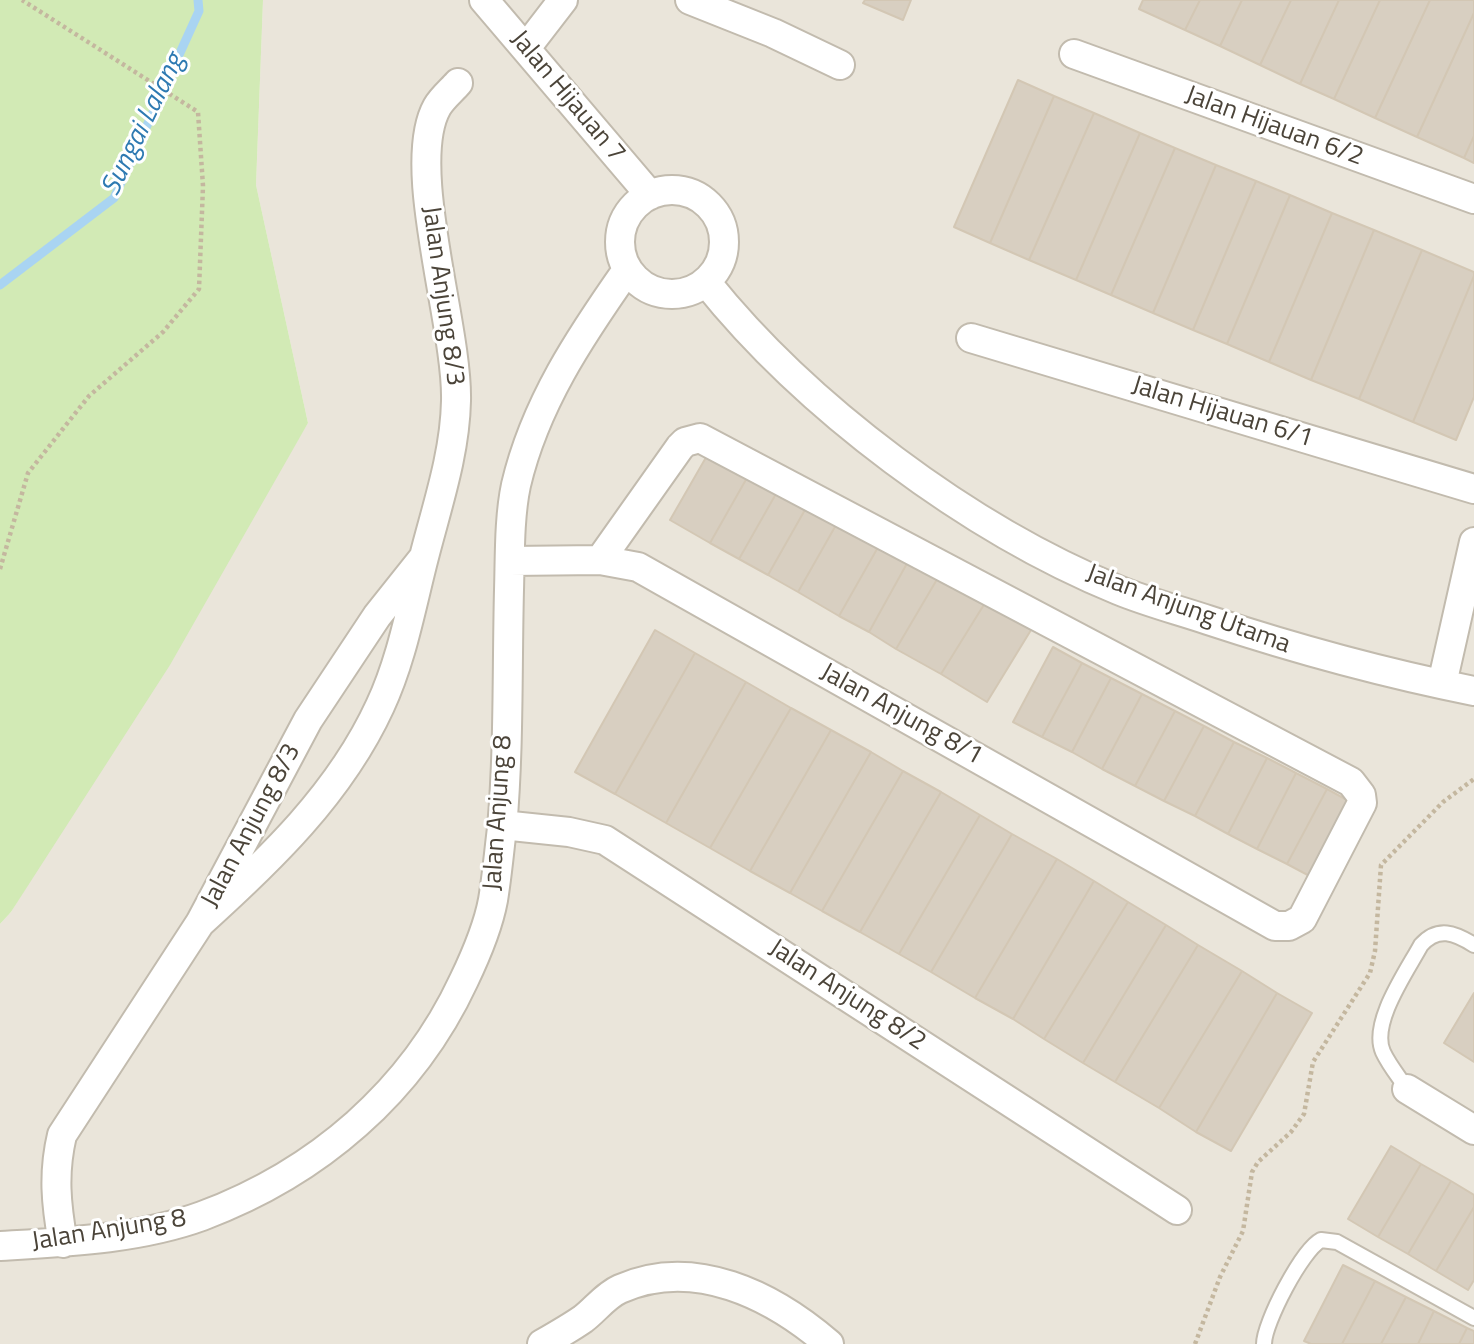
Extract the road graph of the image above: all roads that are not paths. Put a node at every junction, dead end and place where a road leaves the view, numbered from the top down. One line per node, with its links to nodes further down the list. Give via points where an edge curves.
1 (484, 0): 4 (street, Jalan Hijauan 7)
2 (563, 0): 4 (street)
3 (690, 0): 6 (street)
4 (526, 48): 8 (street, Jalan Hijauan 7)
5 (1074, 54): 9 (street, Jalan Hijauan 6/2)
6 (840, 65)
7 (458, 83): 15 (street, Jalan Anjung 8/3, via 437,107 425,174 456,359 457,402 450,456)
8 (650, 195): 10 (street, via 632,208 621,227 621,257); 11 (street, via 680,191 706,203 716,215 724,243 722,258)
9 (1474, 200)
10 (627, 270): 11 (street, via 643,286 664,294 679,294); 17 (street, Jalan Anjung 8, via 585,329 540,408 516,487)
11 (706, 282): 18 (street, Jalan Anjung Utama, via 736,320 851,430 1001,532 1118,590 1303,651)
12 (971, 338): 13 (street, Jalan Hijauan 6/1)
13 (1474, 489)
14 (1474, 542): 18 (street)
15 (424, 557): 21 (street, Jalan Anjung 8/3, via 377,616 308,720); 21 (street, Jalan Anjung 8/3, via 401,649 380,706 343,773 267,863)
16 (600, 560): 16 (street, Jalan Anjung 8/1, via 638,567 1275,926 1289,926 1302,919 1362,803 1351,782 700,438 680,447); 17 (street, Jalan Anjung 8/1)
17 (510, 561): 20 (street, Jalan Anjung 8)
18 (1442, 684): 19 (street, Jalan Anjung Utama)
19 (1474, 691)
20 (502, 825): 25 (street, Jalan Anjung 8/2, via 605,840); 26 (street, Jalan Anjung 8, via 493,902 446,1020 369,1115 320,1156 200,1217 129,1234)
21 (200, 923): 26 (street, Jalan Anjung 8/3, via 62,1135 55,1162 55,1196)
22 (1474, 946): 23 (lane, via 1448,933 1428,937 1383,1017 1382,1050)
23 (1407, 1090): 24 (street)
24 (1474, 1130)
25 (1177, 1210)
26 (63, 1242): 27 (street, Jalan Anjung 8)
27 (0, 1246)
28 (1474, 1318): 31 (lane, via 1337,1242 1321,1240 1308,1250 1270,1320)
29 (542, 1344): 30 (street, via 583,1319 617,1290 656,1275 716,1281 758,1295)
30 (829, 1344)
31 (1264, 1344)

